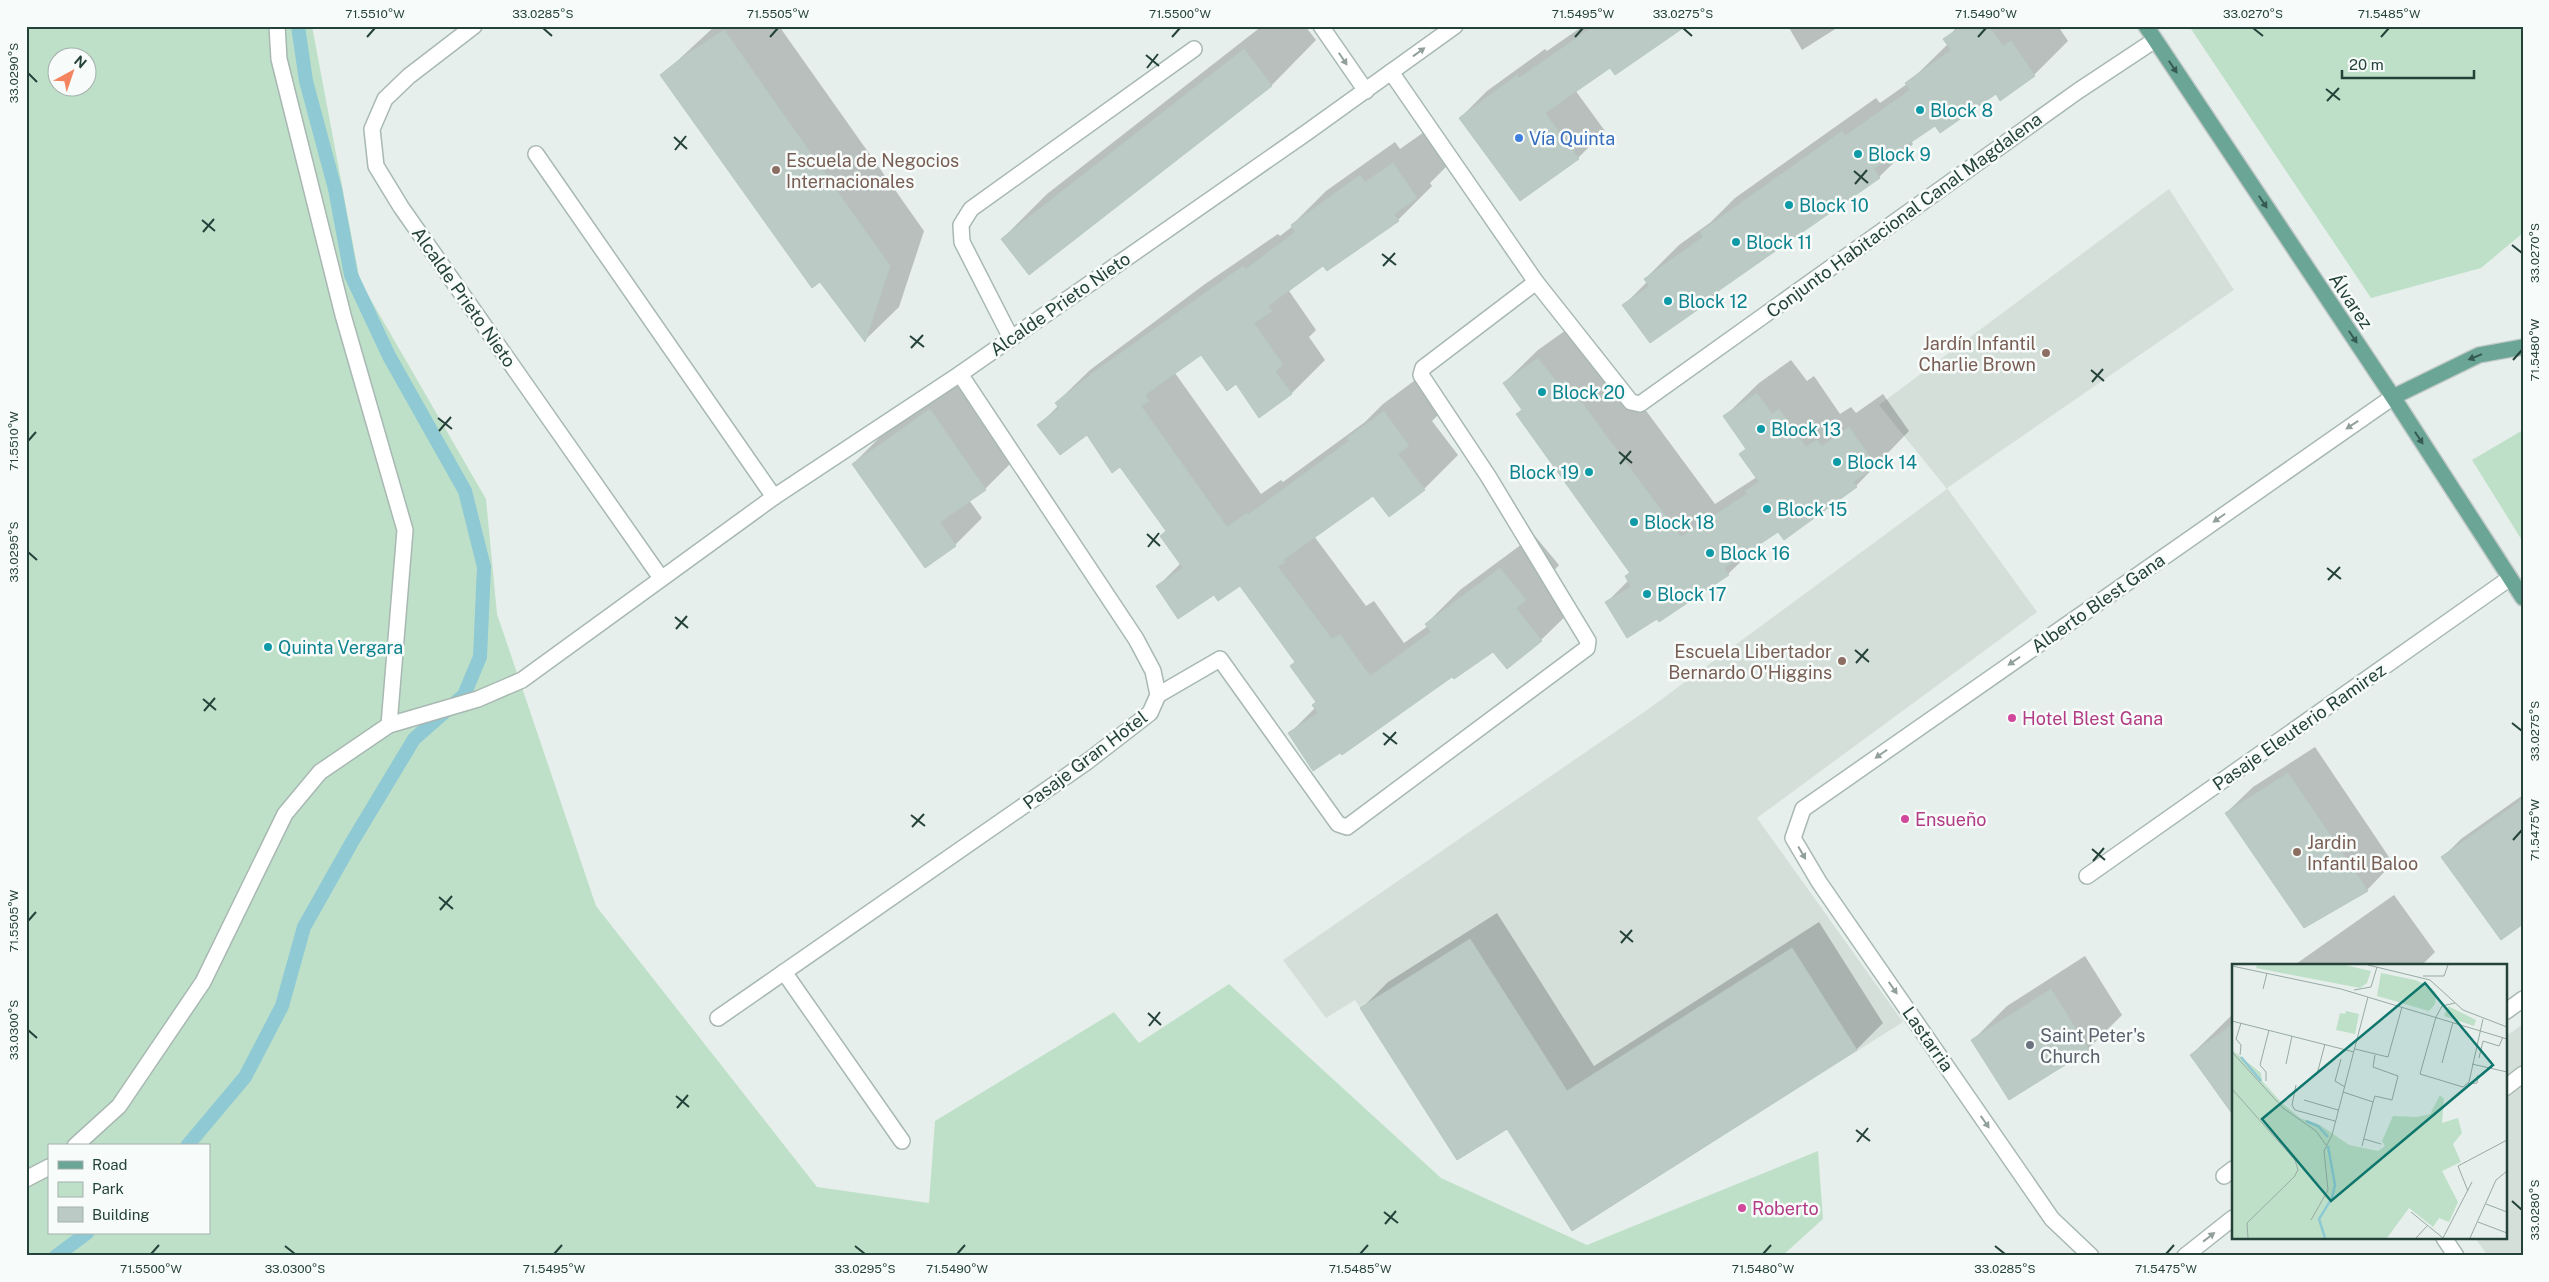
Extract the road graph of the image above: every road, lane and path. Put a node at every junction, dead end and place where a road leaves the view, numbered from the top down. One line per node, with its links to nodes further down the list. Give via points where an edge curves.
1 (277, 26): 21 (street, via 279,59 343,315 405,530)
2 (474, 26): 17 (street, Alcalde Prieto Nieto, via 409,76 385,99 372,129 376,166 401,207)
3 (1321, 26): 9 (street, one-way to 9)
4 (1455, 26): 8 (street, Alcalde Prieto Nieto, one-way to 4)
5 (2146, 26): 6 (main road, Álvarez)
6 (2155, 40): 11 (street, Conjunto Habitacional Canal Magdalena, via 2078,91 1640,404 1632,402); 15 (main road, Álvarez, one-way to 15)
7 (1194, 49): 12 (street, via 971,210 961,224 962,242)
8 (1392, 72): 9 (street, Alcalde Prieto Nieto); 11 (street, Conjunto Habitacional Canal Magdalena)
9 (1366, 91): 12 (street, Alcalde Prieto Nieto)
10 (536, 154): 16 (street)
11 (1536, 282): 20 (street, via 1423,368 1421,375 1488,476 1588,640 1587,648 1347,827 1338,824 1220,659)
12 (1011, 338): 14 (street, Alcalde Prieto Nieto)
13 (2523, 347): 15 (main road, one-way to 15, via 2479,355)
14 (960, 374): 16 (street, Alcalde Prieto Nieto); 20 (street, Pasaje Gran Hotel, via 1136,639 1153,671)
15 (2392, 397): 18 (main road, Álvarez, one-way to 18); 22 (street, Alberto Blest Gana, one-way to 22)
16 (774, 497): 17 (street, Alcalde Prieto Nieto)
17 (661, 578): 21 (street, Alcalde Prieto Nieto, via 522,680 478,699)
18 (2510, 578): 19 (main road, Álvarez); 23 (street, Pasaje Eleuterio Ramirez)
19 (2523, 598)
20 (1158, 695): 24 (street, Pasaje Gran Hotel, via 1150,713 1088,761)
21 (389, 725): 31 (street, via 320,772 285,814 203,982 119,1106)
22 (1803, 809): 36 (street, Lastarria, one-way to 36, via 1793,838 1819,882 2052,1219)
23 (2087, 876)
24 (784, 972): 27 (street, Pasaje Gran Hotel); 30 (street)
25 (2523, 999): 26 (street)
26 (2506, 1011)
27 (718, 1018)
28 (2523, 1074): 29 (street)
29 (2506, 1087)
30 (902, 1141)
31 (77, 1144)
32 (48, 1168): 33 (street)
33 (26, 1179)
34 (2232, 1219): 37 (street, one-way to 34)
35 (2445, 1240): 38 (street)
36 (2092, 1256)
37 (2185, 1256)
38 (2456, 1256)

